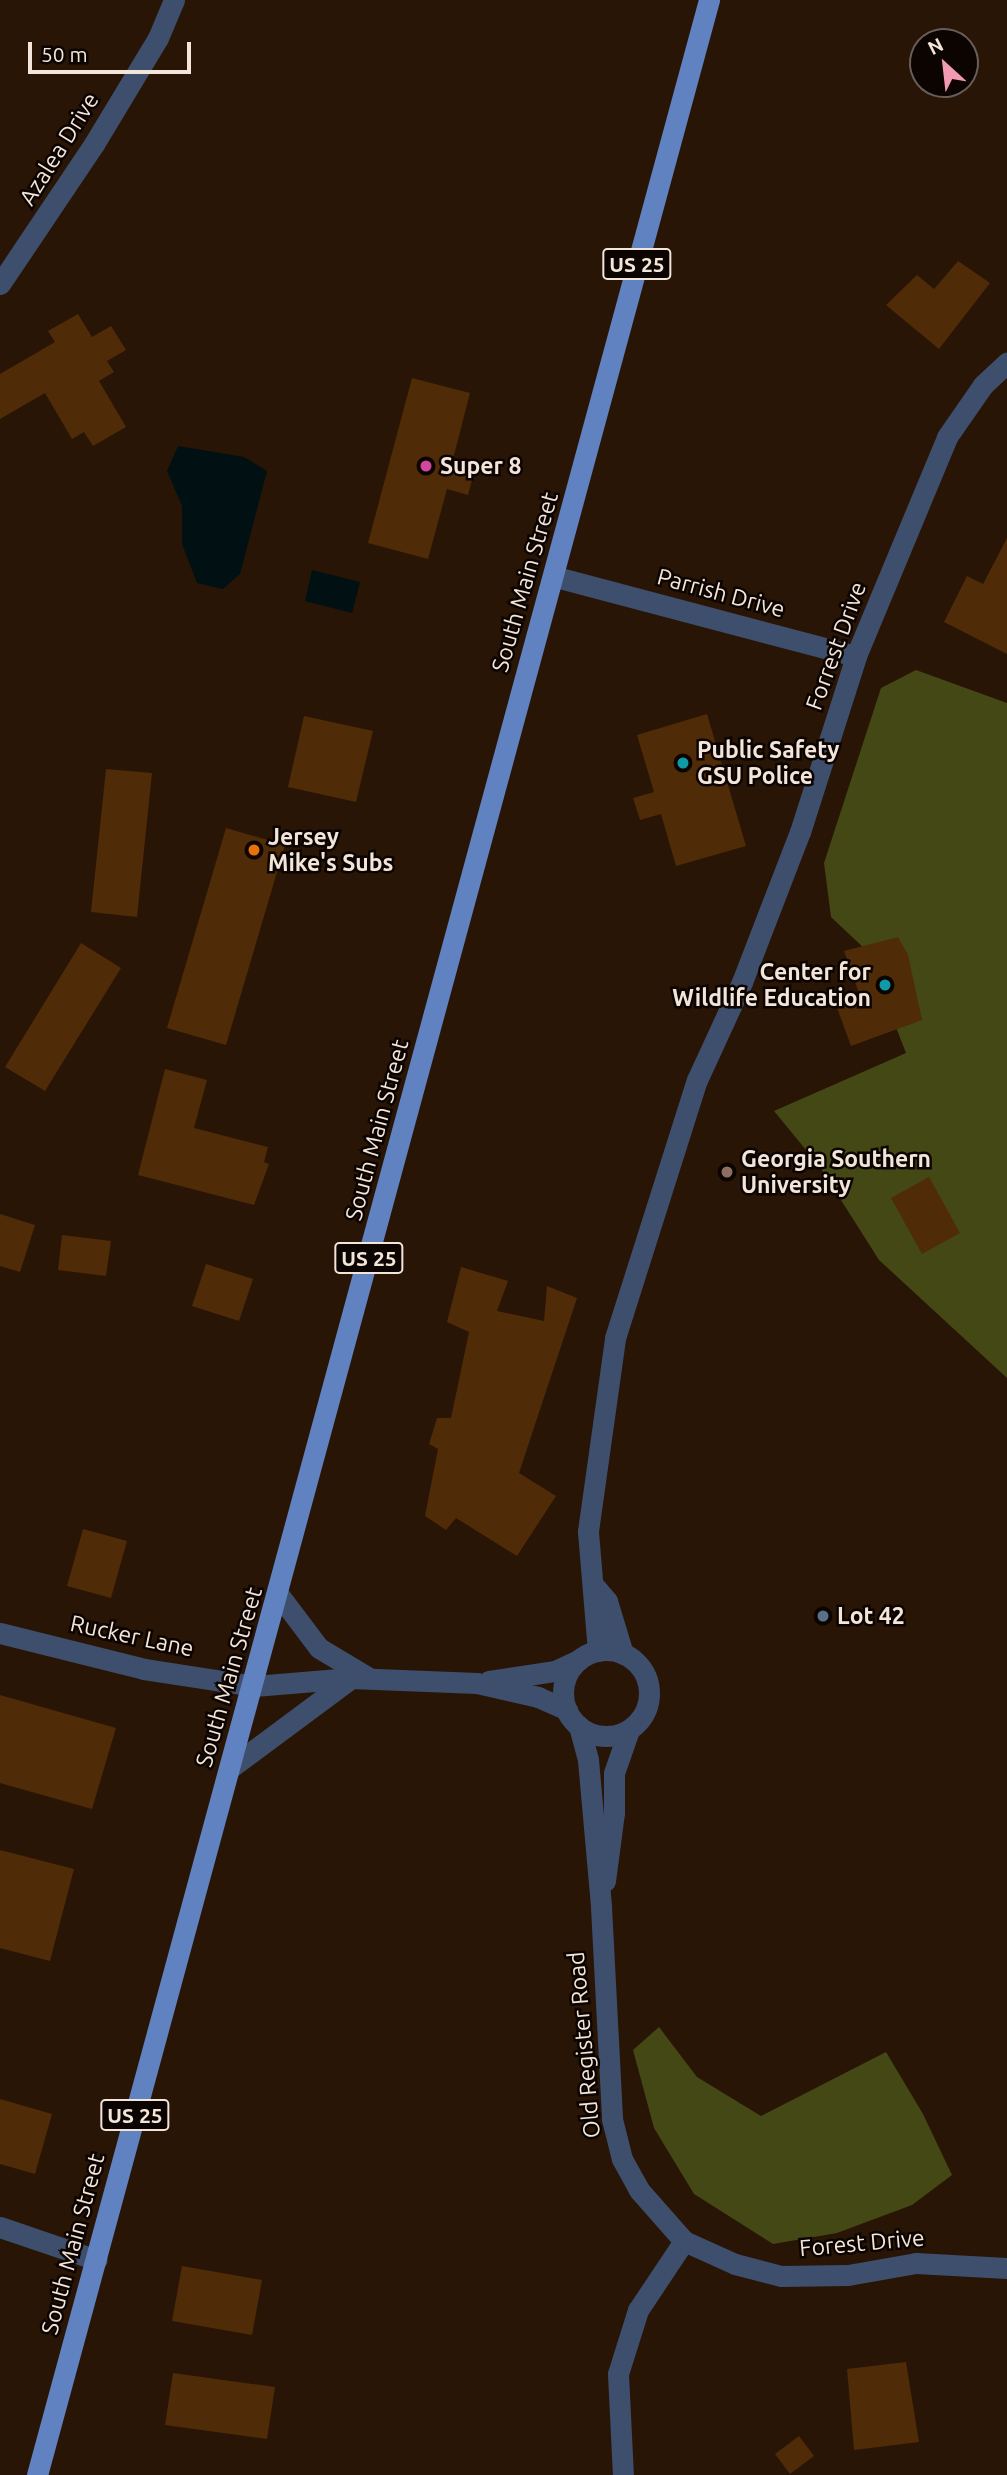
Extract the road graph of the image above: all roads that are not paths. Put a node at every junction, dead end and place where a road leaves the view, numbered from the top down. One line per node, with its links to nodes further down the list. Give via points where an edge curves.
1 (174, 0): 3 (street, Azalea Drive, via 158,38 94,144)
2 (709, 0): 5 (main road, South Main Street / US 25)
3 (0, 284)
4 (1007, 363): 6 (street, Forrest Drive, via 983,385 947,437)
5 (564, 579): 6 (street, Parrish Drive); 8 (main road, South Main Street / US 25)
6 (856, 656): 7 (street, Forrest Drive, via 800,832 742,982 696,1080 615,1338 588,1531)
7 (595, 1587): 10 (street, via 607,1601); 11 (street)
8 (279, 1595): 12 (street, via 319,1648); 14 (main road, South Main Street / US 25)
9 (0, 1633): 14 (street, Rucker Lane, via 144,1669)
10 (623, 1654): 11 (street); 16 (street, Old Register Road, via 642,1668 649,1690 645,1713)
11 (589, 1655): 13 (street, via 555,1671); 15 (street, Old Register Road, via 565,1681)
12 (361, 1679): 13 (street); 14 (street); 17 (street)
13 (477, 1683): 15 (street, via 538,1697)
14 (254, 1686): 17 (main road, South Main Street / US 25)
15 (573, 1718): 16 (street, via 602,1736); 18 (street, Old Register Road, via 588,1760)
16 (629, 1730): 18 (street, Old Register Road, via 614,1773 614,1813)
17 (230, 1768): 21 (main road, South Main Street / US 25)
18 (601, 1907): 20 (street, Old Register Road, via 612,2119 622,2159 639,2190)
19 (0, 2227): 21 (street)
20 (684, 2241): 22 (street, Forest Drive, via 735,2264 781,2276 848,2275 916,2263); 24 (street, via 638,2311 618,2374)
21 (97, 2260): 23 (main road, South Main Street / US 25)
22 (1007, 2268)
23 (37, 2475)
24 (623, 2475)

